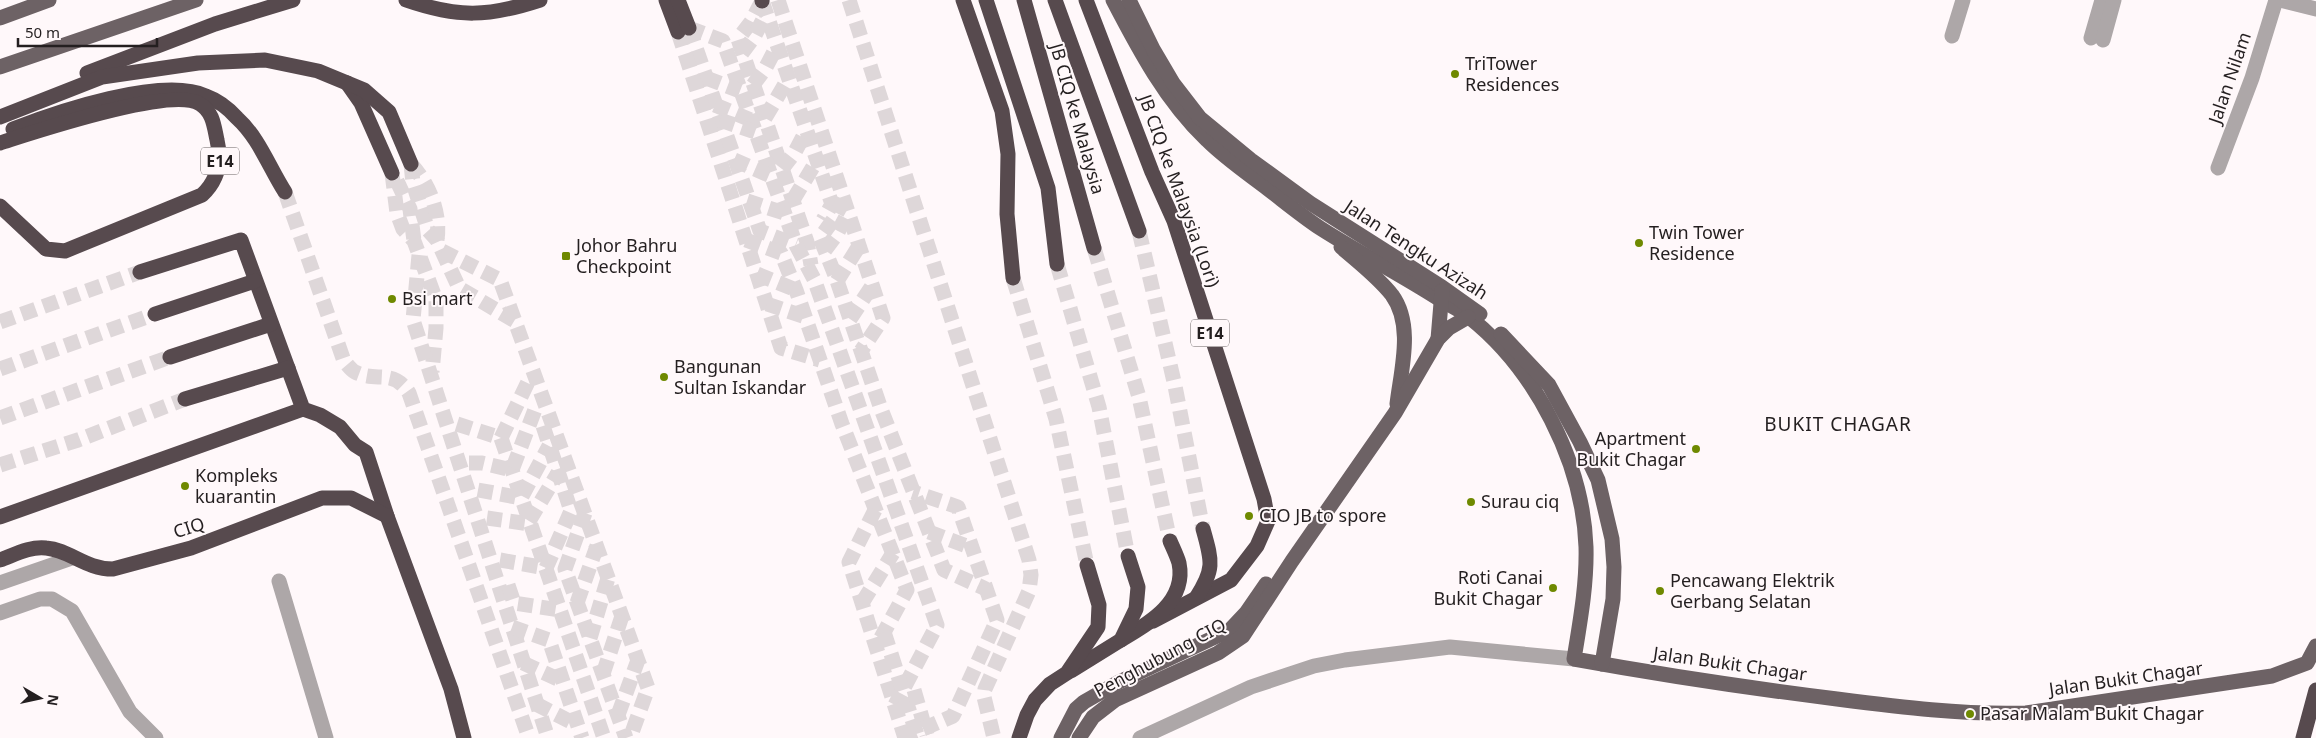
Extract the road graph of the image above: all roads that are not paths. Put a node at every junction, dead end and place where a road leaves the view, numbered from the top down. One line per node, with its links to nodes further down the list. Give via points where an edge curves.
1 (49, 0): 21 (main road)
2 (196, 0): 23 (main road)
3 (293, 0): 25 (highway, via 215,24)
4 (406, 0): 5 (highway, via 436,10 471,15 517,8)
5 (540, 0)
6 (666, 0): 7 (highway, via 683,30)
7 (678, 0)
8 (963, 0): 39 (highway, via 1002,111 1008,154 1007,214)
9 (986, 0): 37 (highway, via 1048,188)
10 (1024, 0): 36 (highway, JB CIQ ke Malaysia)
11 (1055, 0): 35 (highway)
12 (1086, 0): 62 (highway, JB CIQ ke Malaysia (Lori) / E14, via 1174,222 1264,499 1268,521 1258,546 1231,580)
13 (1113, 0): 34 (main road, Jalan Tengku Azizah, via 1159,82 1207,141)
14 (1129, 0): 41 (main road, Jalan Tengku Azizah, via 1152,49 1200,118 1310,203)
15 (1963, 0): 22 (street)
16 (2102, 0): 17 (street, via 2097,39)
17 (2114, 0)
18 (2276, 0): 30 (street, Jalan Nilam, via 2252,78)
19 (2280, 0): 20 (street)
20 (2316, 9)
21 (0, 18)
22 (1952, 36)
23 (0, 68)
24 (346, 82): 26 (highway, via 318,71 265,60 198,62 102,77); 29 (highway, via 364,90 389,112); 31 (highway, via 361,103)
25 (0, 106)
26 (0, 118)
27 (0, 135): 32 (highway, E14, via 86,104 156,90 190,91 206,95 238,118 255,139)
28 (0, 143): 33 (highway, E14, via 93,114 177,99 198,102 212,116 221,154 215,178 202,195 65,251 46,249)
29 (411, 164)
30 (2218, 168)
31 (392, 173)
32 (284, 192)
33 (0, 206)
34 (1320, 228): 41 (main road, Jalan Tengku Azizah); 50 (main road, via 1377,279 1400,311 1404,332)
35 (1139, 231)
36 (1094, 248)
37 (1057, 264)
38 (140, 272): 40 (highway, via 241,240)
39 (1013, 278)
40 (255, 281): 42 (highway); 44 (highway)
41 (1442, 293): 43 (main road, Jalan Tengku Azizah); 45 (main road); 68 (main road, Jalan Tengku Azizah, via 1475,309 1549,384 1598,480 1612,539 1614,567 1613,599)
42 (155, 314)
43 (1468, 316): 45 (main road); 67 (main road, Jalan Tengku Azizah, via 1516,366 1558,431 1567,454 1586,546 1585,581)
44 (271, 324): 46 (highway); 47 (highway)
45 (1438, 339): 50 (main road)
46 (170, 357)
47 (288, 368): 48 (highway); 49 (highway)
48 (185, 400)
49 (303, 408): 51 (highway, via 340,427 366,452); 52 (highway)
50 (1395, 413): 58 (main road)
51 (387, 516): 56 (highway, CIQ, via 351,498 322,498 192,548 113,569 101,569); 70 (highway)
52 (0, 517)
53 (1203, 529): 62 (highway, via 1210,556 1208,578)
54 (1170, 541): 64 (highway, JB CIQ ke Malaysia (Lori) / E14, via 1179,564 1178,586 1167,607)
55 (1128, 556): 65 (highway, via 1138,587 1137,602)
56 (72, 558): 57 (highway, CIQ, via 56,550 32,548); 61 (street)
57 (0, 560)
58 (1292, 561): 78 (main road, via 1268,582 1230,630 1084,702); 79 (main road, Penghubung CIQ, via 1244,636 1218,653 1115,700 1093,717)
59 (1087, 565): 69 (highway, JB CIQ ke Malaysia (Lori) / E14, via 1099,605 1098,627)
60 (279, 581): 73 (street)
61 (0, 583)
62 (1195, 599): 64 (highway, JB CIQ ke Malaysia (Lori) / E14)
63 (0, 613): 72 (street, via 40,599 52,599 72,611 130,712)
64 (1153, 621): 65 (highway, JB CIQ ke Malaysia (Lori) / E14)
65 (1122, 640): 69 (highway, JB CIQ ke Malaysia (Lori) / E14)
66 (2316, 646): 68 (main road, Jalan Bukit Chagar, via 2307,663 2272,676 2036,711 2003,713 1910,707 1759,689)
67 (1574, 659): 68 (main road, Jalan Bukit Chagar); 80 (street, Jalan Bukit Chagar, via 1450,647 1345,660 1307,668 1251,687)
68 (1602, 664)
69 (1067, 673): 77 (highway, JB CIQ ke Malaysia (Lori) / E14, via 1050,684 1035,700)
70 (451, 689): 74 (highway); 75 (highway); 76 (highway)
71 (2316, 690): 81 (highway)
72 (156, 738)
73 (326, 738)
74 (454, 738)
75 (464, 738)
76 (472, 738)
77 (1019, 738)
78 (1061, 738)
79 (1078, 738)
80 (1140, 738)
81 (2303, 738)

